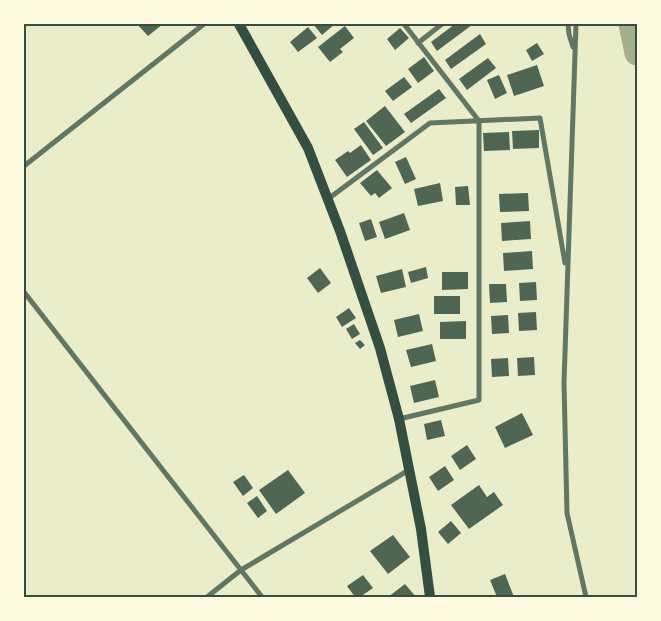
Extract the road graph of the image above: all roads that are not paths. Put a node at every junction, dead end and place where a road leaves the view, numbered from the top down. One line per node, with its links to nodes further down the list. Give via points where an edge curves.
1 (204, 24): 10 (street)
2 (239, 24): 11 (main road, via 308,148)
3 (404, 24): 7 (street)
4 (442, 24): 7 (street)
5 (568, 24): 8 (street)
6 (576, 24): 8 (street)
7 (418, 43): 9 (street)
8 (574, 50): 12 (street)
9 (479, 121): 11 (street, via 430,123); 12 (street, via 540,118); 14 (street, via 479,400)
10 (24, 166)
11 (327, 199): 14 (main road, via 380,348)
12 (567, 275): 20 (street, via 564,383 567,513)
13 (24, 292): 16 (street)
14 (400, 419): 15 (main road)
15 (409, 470): 16 (street); 19 (main road)
16 (240, 570): 17 (street); 18 (street)
17 (206, 597)
18 (262, 597)
19 (430, 597)
20 (586, 597)

